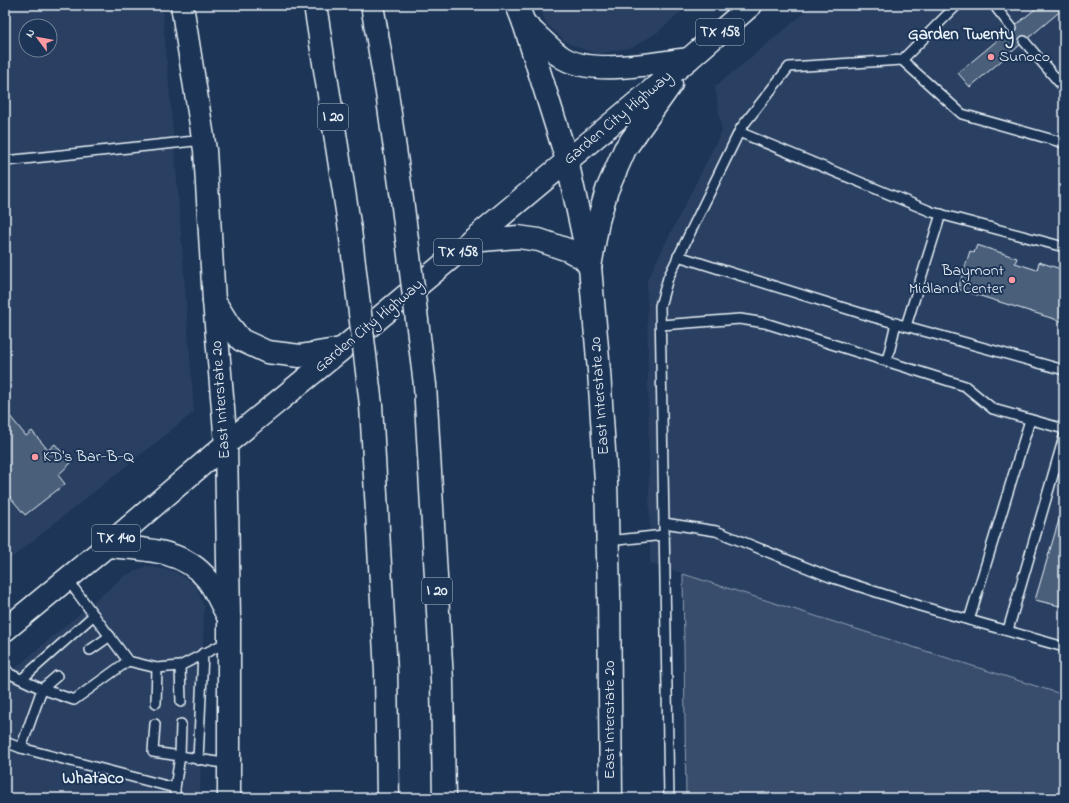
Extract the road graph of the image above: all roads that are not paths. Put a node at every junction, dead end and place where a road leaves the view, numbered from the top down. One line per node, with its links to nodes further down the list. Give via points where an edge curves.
1 (182, 5): 14 (main road, East Interstate 20)
2 (315, 5): 68 (main road, I 20, bridge, via 350,230 371,405 386,672)
3 (372, 5): 69 (main road, I 20, bridge, via 401,191 425,385 442,680)
4 (751, 5): 10 (main road, Garden City Highway / TX 158)
5 (957, 5): 11 (lane)
6 (997, 6): 8 (lane)
7 (521, 11): 10 (main road, via 561,57 579,64 604,68); 16 (main road, East Interstate 20)
8 (1012, 28)
9 (1024, 41): 12 (lane)
10 (689, 59): 16 (main road, Garden City Highway / TX 158); 22 (main road, via 625,149 599,215)
11 (902, 60): 13 (lane, via 789,67); 15 (lane, via 962,114)
12 (1064, 88)
13 (739, 132): 18 (lane); 21 (lane)
14 (204, 140): 17 (lane); 23 (main road, East Interstate 20)
15 (1064, 143)
16 (567, 160): 19 (main road, Garden City Highway / TX 158); 22 (main road, East Interstate 20)
17 (5, 161)
18 (941, 214): 20 (lane); 26 (lane)
19 (471, 241): 22 (main road, via 518,237 540,240 573,252 583,258); 27 (main road, Garden City Highway / TX 158)
20 (1064, 247)
21 (678, 256): 24 (lane); 25 (lane, via 660,306)
22 (590, 267): 36 (main road, East Interstate 20, via 599,370)
23 (214, 301): 27 (main road, via 241,340 267,352 300,356); 33 (main road, East Interstate 20)
24 (896, 323): 26 (lane); 28 (lane)
25 (661, 325): 28 (lane, via 740,319 765,323); 34 (lane)
26 (906, 326): 29 (lane)
27 (342, 349): 33 (main road, Garden City Highway / TX 158)
28 (887, 361): 30 (lane, via 965,386 993,409)
29 (1064, 370)
30 (1030, 420): 31 (lane); 41 (lane)
31 (1064, 429)
32 (1064, 437): 43 (lane)
33 (226, 444): 37 (main road, Garden City Highway / TX 140); 40 (main road, East Interstate 20)
34 (664, 523): 35 (lane); 41 (lane, via 716,531 830,577)
35 (664, 535): 36 (lane); 71 (lane)
36 (608, 541): 70 (main road, East Interstate 20)
37 (107, 546): 38 (main road, Garden City Highway / TX 140); 40 (main road, via 169,554 194,565 209,581)
38 (67, 579): 39 (lane); 42 (main road, Garden City Highway / TX 140)
39 (94, 615): 44 (lane); 54 (lane)
40 (229, 618): 45 (main road, East Interstate 20)
41 (969, 620): 43 (lane)
42 (5, 630)
43 (1008, 630): 46 (lane)
44 (110, 636): 47 (lane); 49 (lane)
45 (229, 641): 48 (lane); 64 (main road, East Interstate 20)
46 (1064, 647)
47 (90, 650)
48 (203, 653): 50 (lane); 63 (lane)
49 (128, 661): 52 (lane); 55 (lane, via 74,700)
50 (180, 666): 52 (lane); 57 (lane)
51 (5, 668): 54 (lane, via 10,674)
52 (157, 668): 56 (lane)
53 (57, 676): 55 (lane)
54 (22, 679): 55 (lane)
55 (42, 689): 61 (lane)
56 (156, 702)
57 (181, 702)
58 (155, 724): 62 (lane, via 152,752)
59 (181, 724): 62 (lane)
60 (5, 742): 61 (lane)
61 (21, 748): 65 (lane)
62 (180, 756): 63 (lane); 65 (lane)
63 (198, 760): 64 (lane)
64 (229, 764): 67 (main road, East Interstate 20)
65 (175, 788): 66 (lane)
66 (175, 798)
67 (229, 798)
68 (388, 798)
69 (444, 798)
70 (611, 798)
71 (669, 798)

